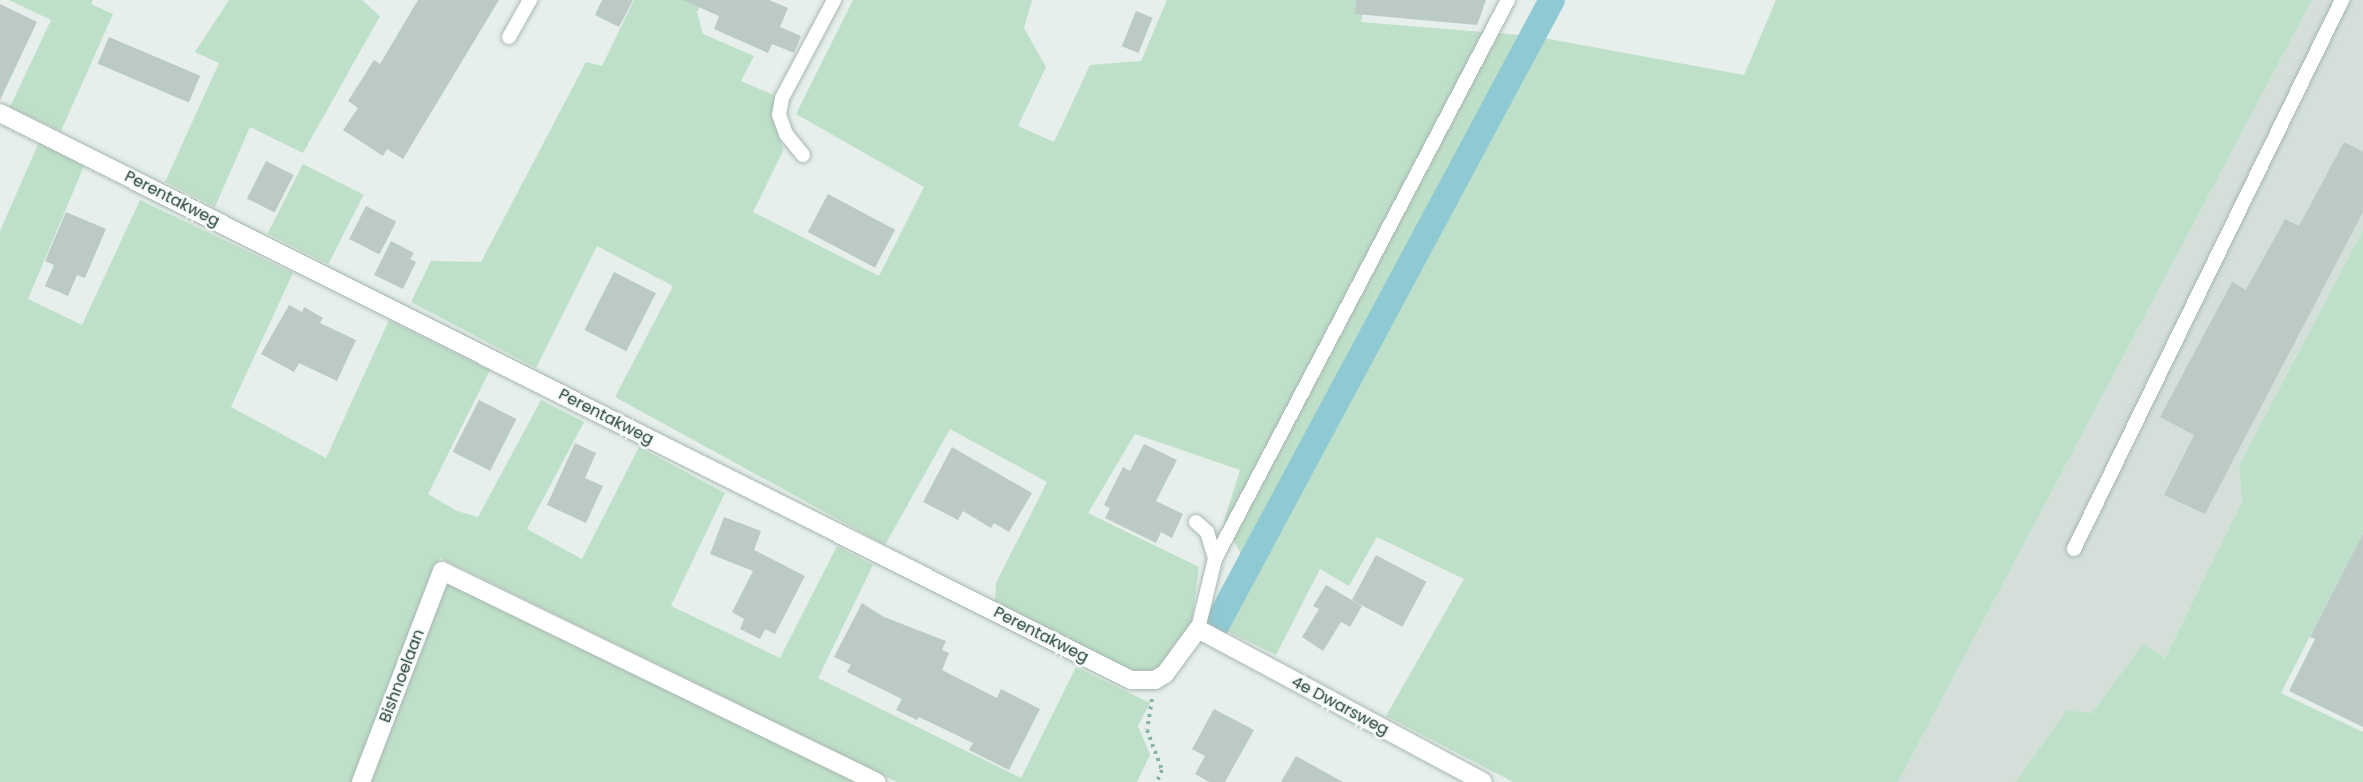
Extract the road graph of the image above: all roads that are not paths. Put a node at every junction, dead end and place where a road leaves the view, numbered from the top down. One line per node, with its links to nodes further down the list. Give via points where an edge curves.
1 (530, 0): 5 (lane)
2 (834, 0): 7 (lane, via 782,98 779,115 786,134)
3 (1508, 0): 10 (lane)
4 (2342, 0): 9 (lane)
5 (509, 37)
6 (0, 113): 11 (street, Perentakweg, via 1131,680 1155,680 1165,674)
7 (803, 155)
8 (1196, 522): 10 (lane, via 1207,532)
9 (2074, 549)
10 (1215, 559): 11 (lane)
11 (1197, 629): 14 (street, 4e Dwarsweg)
12 (361, 782): 13 (street, Bishnoelaan, via 442,571)
13 (877, 782)
14 (1483, 782)

